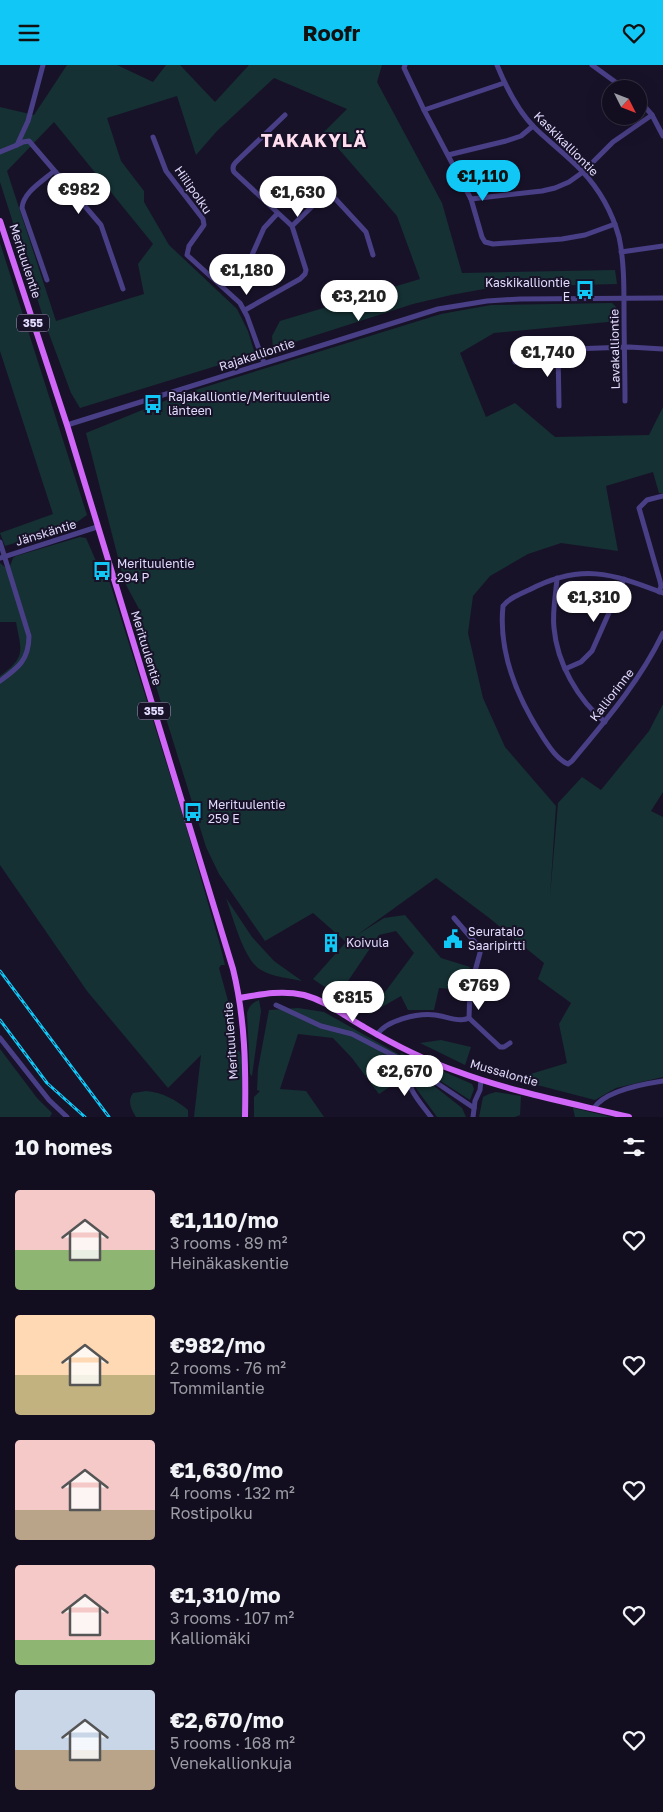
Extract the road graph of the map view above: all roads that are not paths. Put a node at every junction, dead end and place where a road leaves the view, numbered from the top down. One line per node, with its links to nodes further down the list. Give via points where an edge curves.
1 (44, 65): 14 (street, via 28,121)
2 (497, 65): 6 (street, Kaskikalliontie)
3 (592, 65): 5 (street)
4 (405, 67): 7 (street)
5 (613, 80)
6 (504, 83): 7 (street); 11 (street, Kaskikalliontie)
7 (424, 110): 16 (street)
8 (648, 110): 10 (street)
9 (285, 115): 20 (street, via 232,169)
10 (652, 115): 12 (street); 18 (street, via 613,142)
11 (533, 126): 16 (street, via 521,136); 18 (street, Kaskikalliontie)
12 (663, 136)
13 (153, 137): 32 (street, Hiilipolku, via 166,171 203,219 204,225 189,246 188,255)
14 (17, 145): 15 (street); 17 (street, via 29,141)
15 (0, 152)
16 (448, 155): 19 (street)
17 (54, 171): 28 (street, via 28,194 22,207); 29 (street, via 101,225)
18 (583, 172): 19 (street, via 555,188); 22 (street, Kaskikalliontie, via 607,205)
19 (472, 199): 22 (street, via 482,237 485,242 493,244 562,239)
20 (277, 214): 23 (street); 27 (street, via 264,229 252,255)
21 (0, 221): 40 (main road, Merituulentie / 355)
22 (615, 224): 25 (street, Kaskikalliontie)
23 (292, 226): 26 (street, via 330,193 366,232); 32 (street, via 306,264 305,274)
24 (663, 246): 25 (street)
25 (621, 252): 30 (street, Kaskikalliontie)
26 (373, 255)
27 (257, 265)
28 (47, 280)
29 (123, 289)
30 (624, 298): 31 (street, Rajakalliontie); 33 (street, Lavakalliontie); 37 (street, Rajakalliontie, via 520,299 464,304 415,315)
31 (663, 298)
32 (244, 310): 37 (street)
33 (624, 347): 34 (street); 35 (street); 38 (street, Lavakalliontie)
34 (663, 349)
35 (558, 350): 36 (street, via 527,352); 39 (street)
36 (515, 362)
37 (264, 363): 40 (street, Rajakalliontie)
38 (625, 401)
39 (559, 406)
40 (67, 425): 42 (main road, Merituulentie / 355)
41 (663, 496): 47 (street, via 647,500 639,508)
42 (97, 527): 44 (street, Jänskäntie); 53 (main road, Merituulentie / 355, via 227,946)
43 (0, 542): 44 (street)
44 (2, 557): 50 (street, via 28,629 29,645 20,665)
45 (557, 578): 46 (street, via 592,573); 49 (street, via 554,628); 51 (street, Kalliorinne, via 506,603 504,637 509,664 524,706 548,745 568,764)
46 (624, 579): 47 (street); 49 (street, via 592,651 581,662)
47 (661, 592)
48 (663, 633): 51 (street, Kalliorinne, via 639,677)
49 (565, 669): 51 (street, via 580,695)
50 (0, 681)
51 (605, 722)
52 (454, 918): 55 (street, via 480,948 470,989)
53 (240, 998): 56 (main road, Mussalontie, via 277,992 304,995 326,1003); 65 (main road, Merituulentie / 355, via 245,1050)
54 (276, 1005): 59 (street, via 321,1026 352,1034 404,1061)
55 (469, 1018): 56 (street, via 460,1020 426,1014 390,1023); 58 (street, via 500,1047)
56 (377, 1035): 60 (main road, Mussalontie, via 430,1061)
57 (0, 1038): 64 (street, via 45,1096)
58 (510, 1043)
59 (410, 1071): 62 (street, via 419,1071); 66 (street, via 409,1086)
60 (481, 1079): 62 (street); 63 (main road, Mussalontie)
61 (663, 1081): 63 (street, via 620,1092)
62 (474, 1108): 67 (street)
63 (594, 1108): 68 (main road, Mussalontie)
64 (67, 1117)
65 (245, 1117)
66 (431, 1117)
67 (473, 1117)
68 (628, 1117)

